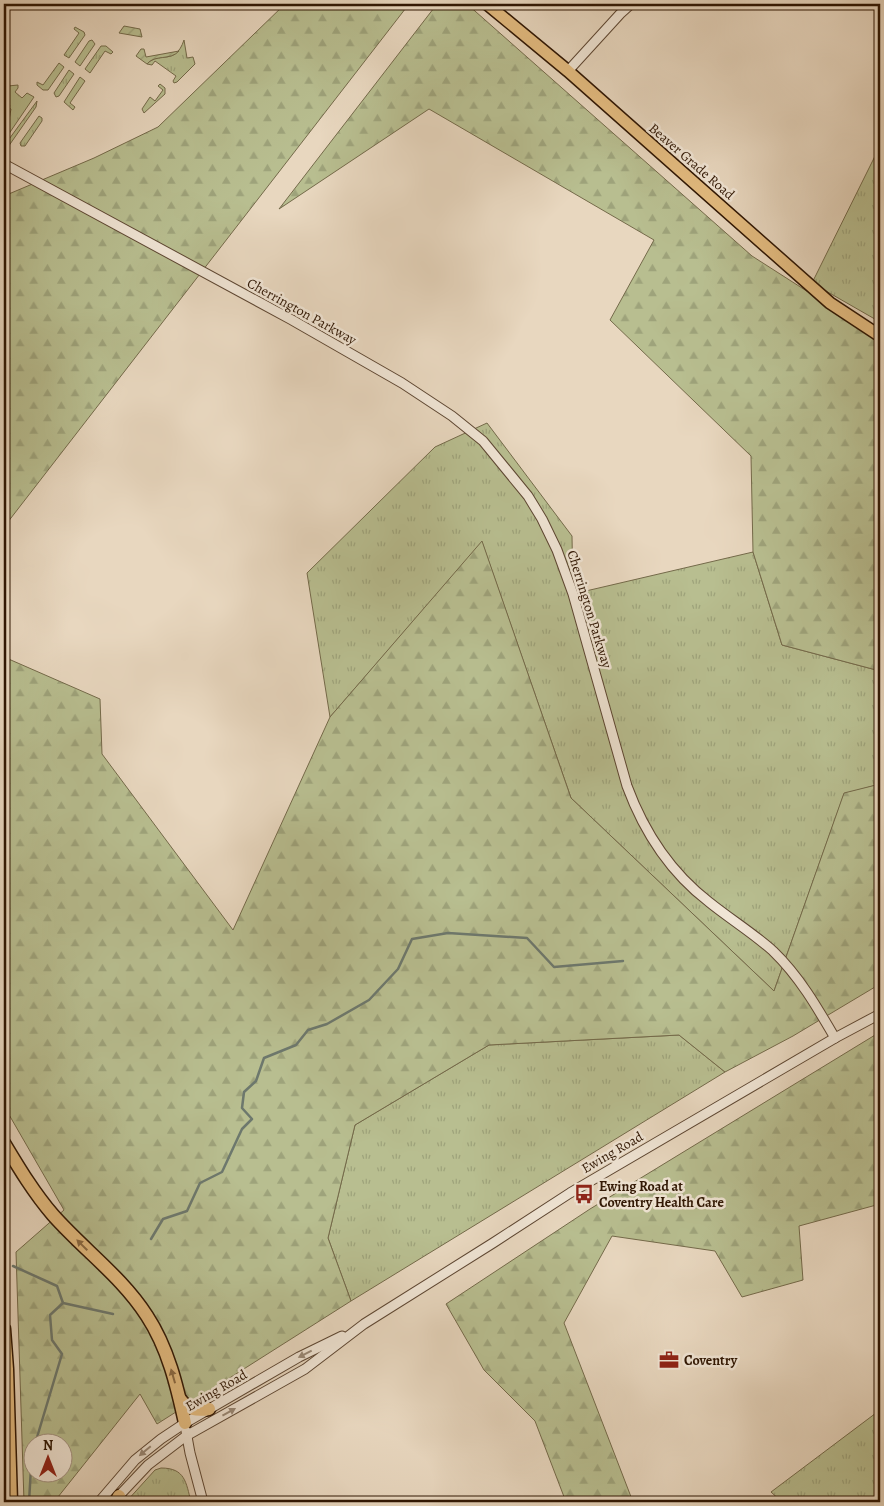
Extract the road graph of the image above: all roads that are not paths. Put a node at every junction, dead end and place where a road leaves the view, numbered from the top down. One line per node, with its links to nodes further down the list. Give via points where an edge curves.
1 (487, 4): 3 (main road, Beaver Grade Road)
2 (631, 4): 3 (street)
3 (568, 71): 5 (main road, Beaver Grade Road, via 830,303)
4 (4, 164): 7 (street, Cherrington Parkway, via 402,382 483,441 528,496 557,550 573,594 627,786 649,836 685,882 785,964 803,985)
5 (880, 336)
6 (880, 1014): 7 (street, Ewing Road)
7 (835, 1038): 9 (street, Ewing Road, via 570,1193)
8 (4, 1143): 11 (highway, one-way to 8, via 168,1356 144,1312 123,1285 52,1214)
9 (364, 1324): 12 (street, Ewing Road, one-way to 12, via 299,1357); 13 (street, Ewing Road, one-way to 9, via 305,1369)
10 (4, 1329): 15 (highway)
11 (180, 1399): 12 (highway, via 190,1408); 13 (highway)
12 (209, 1410): 13 (street, Ewing Road)
13 (186, 1430): 14 (street, Ewing Road); 16 (street, Ewing Road, one-way to 16, via 161,1439 136,1460); 17 (street)
14 (116, 1500)
15 (11, 1502)
16 (99, 1502)
17 (203, 1502)

